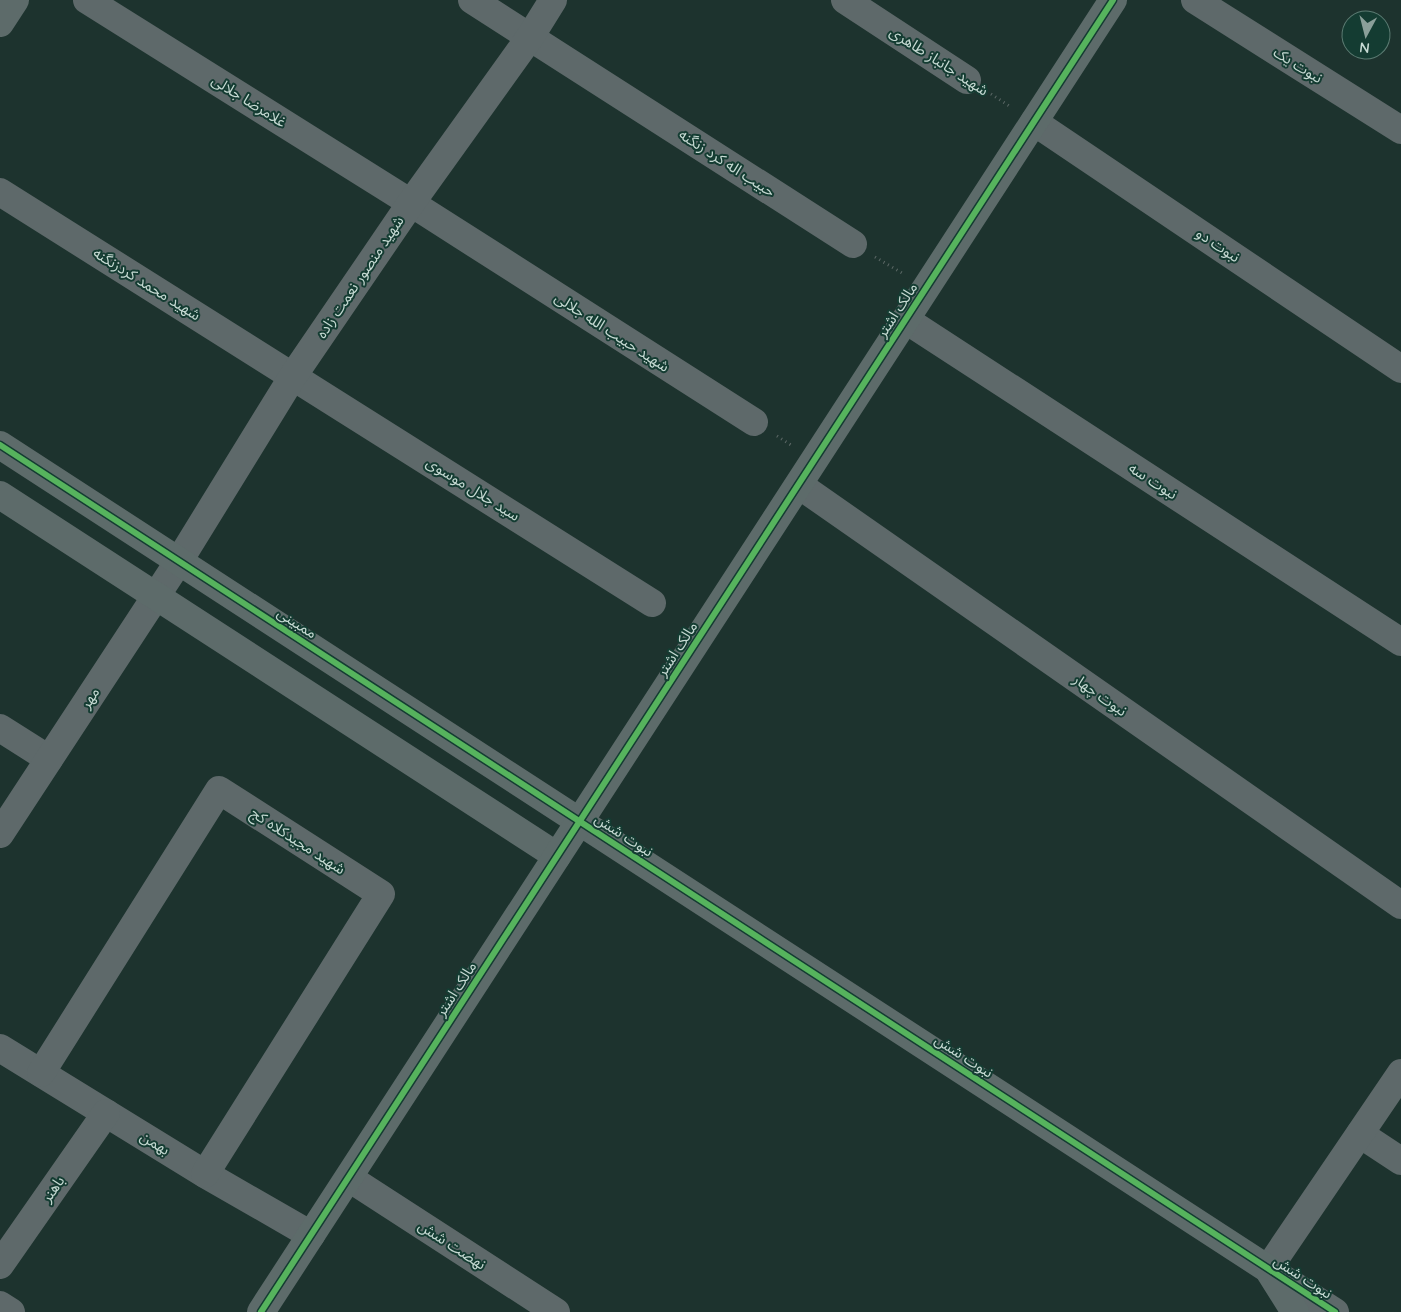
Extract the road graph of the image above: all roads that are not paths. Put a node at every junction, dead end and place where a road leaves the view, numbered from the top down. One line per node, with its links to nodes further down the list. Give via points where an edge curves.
1 (14, 0): 8 (street)
2 (87, 0): 14 (street, غلامرضا جلالی)
3 (472, 0): 9 (street, حبیب اله کرد زنگنه)
4 (553, 0): 9 (street, شهید منصور نعمت زاده)
5 (845, 0): 10 (street, شهید جانباز طاهری)
6 (1113, 0): 11 (street, مالک اشتر)
7 (1195, 0): 12 (street, نبوت یک)
8 (0, 23)
9 (530, 37): 14 (street, شهید منصور نعمت زاده); 15 (street, حبیب اله کرد زنگنه)
10 (967, 80)
11 (1034, 122): 16 (street, مالک اشتر); 17 (street, نبوت دو)
12 (1401, 130)
13 (0, 192): 18 (street, شهید محمد کردزنگنه)
14 (411, 203): 18 (street, شهید منصور نعمت زاده); 19 (street, شهید حبیب الله جلالی)
15 (853, 244)
16 (906, 320): 21 (street, مالک اشتر); 26 (street, نبوت سه)
17 (1401, 369)
18 (293, 376): 23 (street, شهید منصور نعمت زاده); 25 (street, سید جلال موسوی)
19 (754, 422)
20 (0, 445): 23 (street, ممبینی)
21 (799, 485): 29 (street, مالک اشتر); 32 (street, نبوت چهار)
22 (0, 495): 24 (street)
23 (179, 561): 24 (street, مهر); 29 (street, ممبینی)
24 (156, 596): 28 (street, مهر); 31 (street)
25 (652, 603)
26 (1401, 642)
27 (0, 728): 28 (street)
28 (49, 759): 30 (street, مهر)
29 (580, 821): 31 (street, مالک اشتر); 43 (street, نبوت شش)
30 (0, 834)
31 (557, 856): 40 (street, مالک اشتر)
32 (1401, 905)
33 (0, 1048): 34 (street, بهمن)
34 (41, 1073): 36 (street, بهمن); 39 (street, شهید مجیدکلاه کج, via 219,790 380,894)
35 (1401, 1073): 37 (street)
36 (106, 1113): 39 (street, بهمن); 42 (street, باهنر)
37 (1360, 1134): 38 (street); 43 (street)
38 (1401, 1161)
39 (205, 1174): 41 (street, بهمن)
40 (349, 1178): 41 (street, مالک اشتر); 47 (street, نهضت شش)
41 (311, 1235): 46 (street, مالک اشتر)
42 (0, 1265)
43 (1268, 1269): 48 (street); 49 (street, نبوت شش)
44 (0, 1305): 45 (street)
45 (11, 1312)
46 (261, 1312)
47 (556, 1312)
48 (1295, 1312)
49 (1335, 1312)

